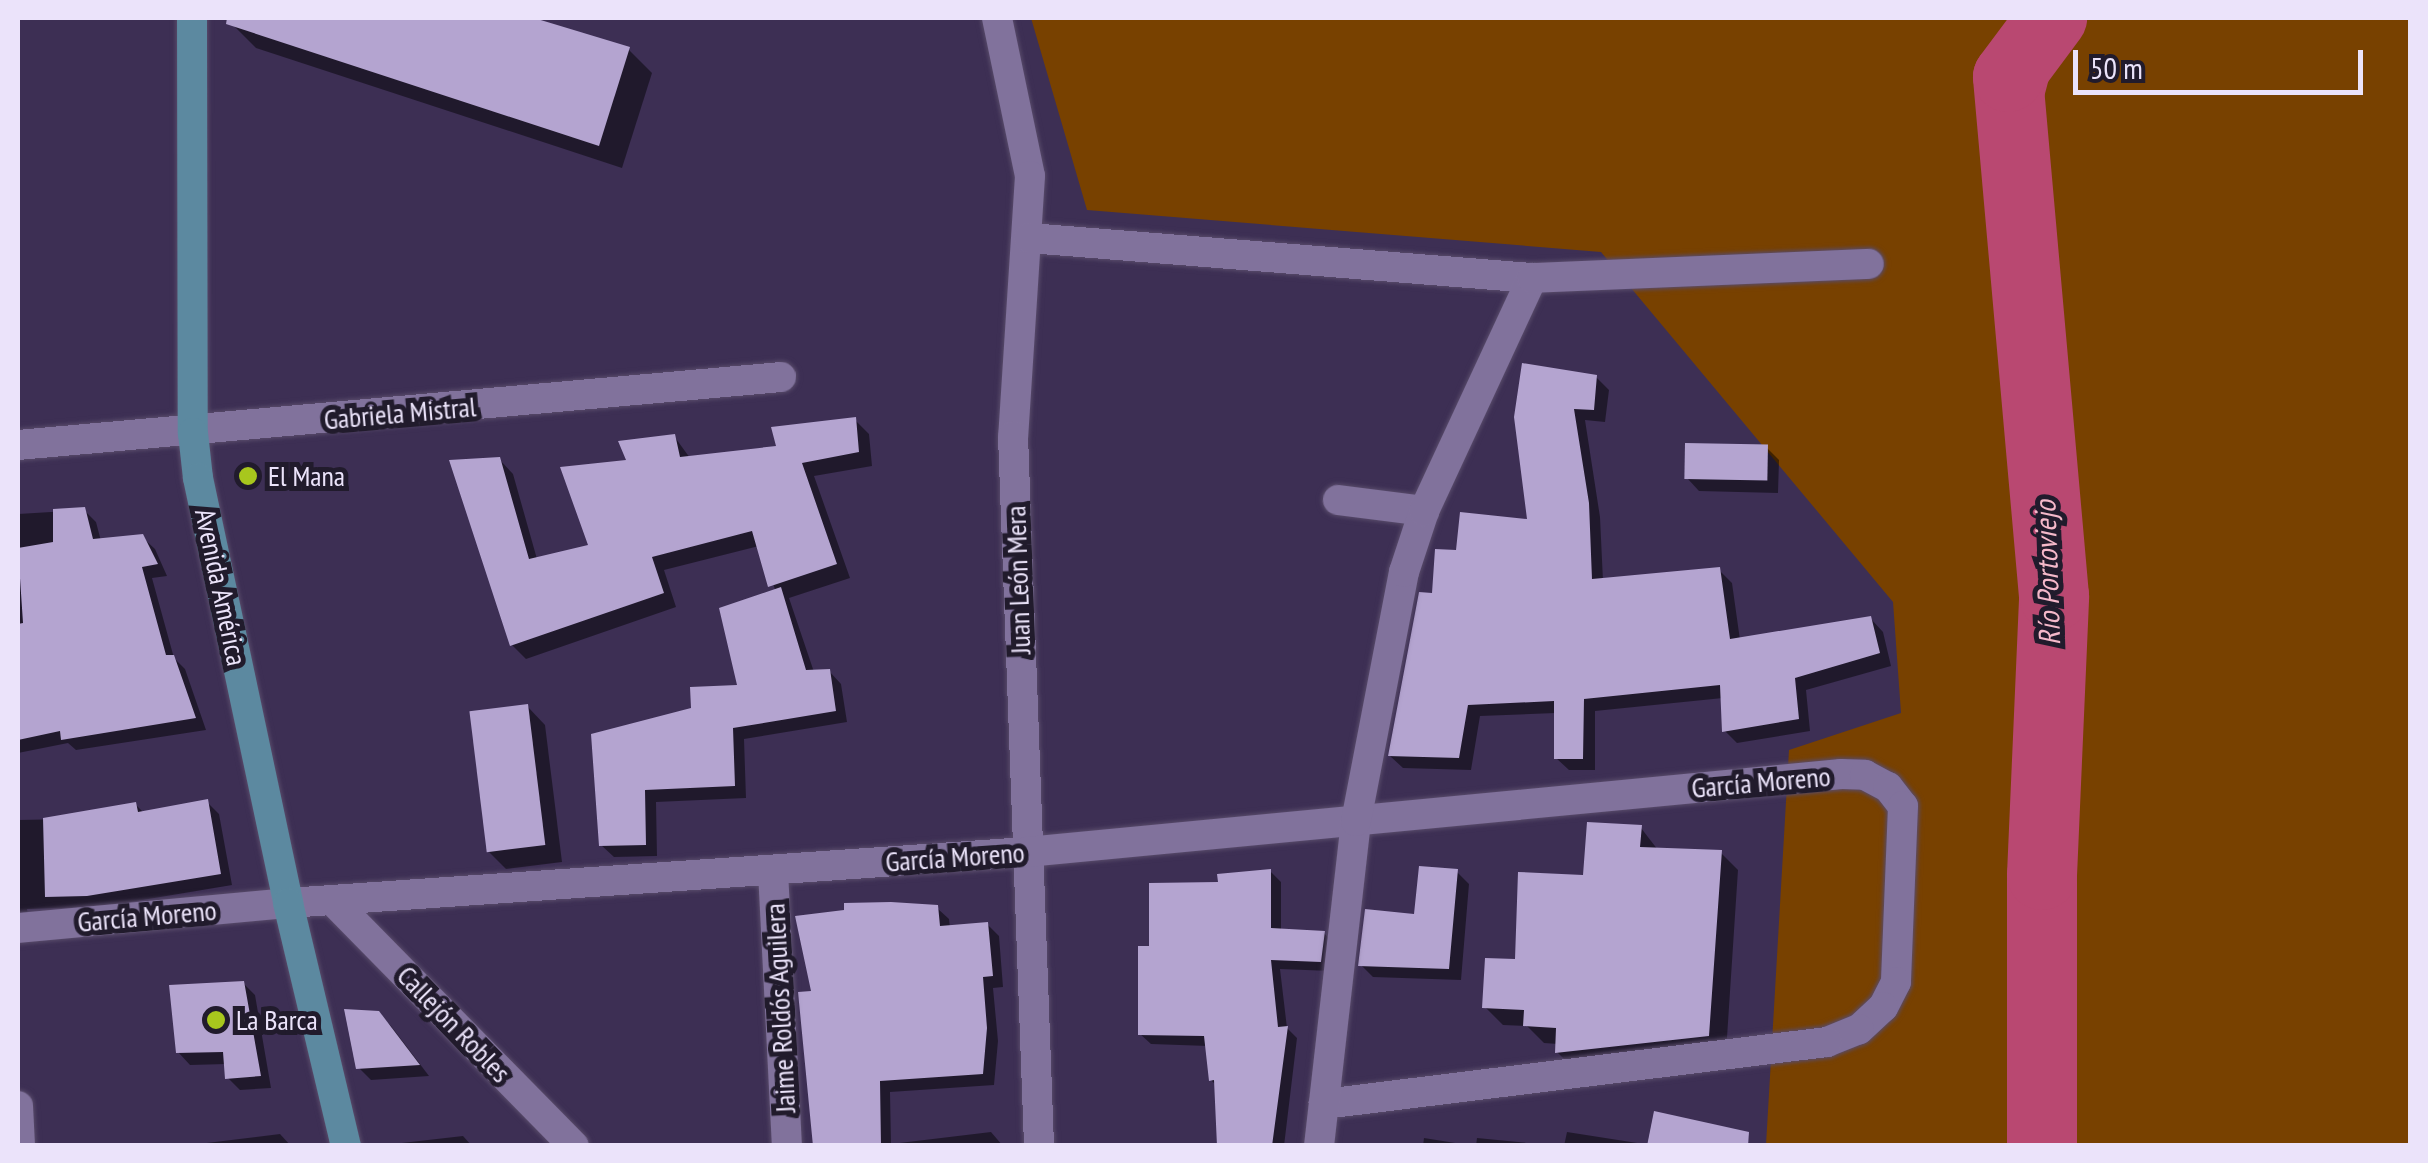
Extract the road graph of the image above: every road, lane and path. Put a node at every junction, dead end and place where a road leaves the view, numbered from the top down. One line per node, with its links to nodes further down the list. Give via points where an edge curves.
1 (192, 18): 7 (street, Avenida América)
2 (997, 18): 3 (street, Juan León Mera, via 1030,176)
3 (1029, 238): 5 (street); 12 (street, Juan León Mera, via 1014,436)
4 (1869, 264): 5 (street)
5 (1532, 278): 10 (street)
6 (781, 377): 7 (street, Gabriela Mistral)
7 (193, 433): 8 (street, Gabriela Mistral); 15 (street, Avenida América)
8 (18, 445)
9 (1338, 500): 10 (street)
10 (1424, 511): 11 (street, via 1404,572)
11 (1356, 822): 12 (street, García Moreno); 17 (street); 17 (street, García Moreno, via 1865,774 1888,786 1902,806 1896,982 1883,1007 1859,1029 1827,1042)
12 (1027, 852): 13 (street, García Moreno); 23 (street, Juan León Mera)
13 (773, 872): 14 (street, García Moreno); 22 (street, Jaime Roldós Aguilera)
14 (334, 902): 15 (street, García Moreno); 21 (street, Callejón Robles)
15 (288, 903): 16 (street, García Moreno); 20 (street, Avenida América)
16 (18, 928)
17 (1324, 1104): 24 (street)
18 (18, 1106): 19 (street)
19 (20, 1146)
20 (346, 1146)
21 (574, 1146)
22 (787, 1146)
23 (1039, 1146)
24 (1320, 1146)

